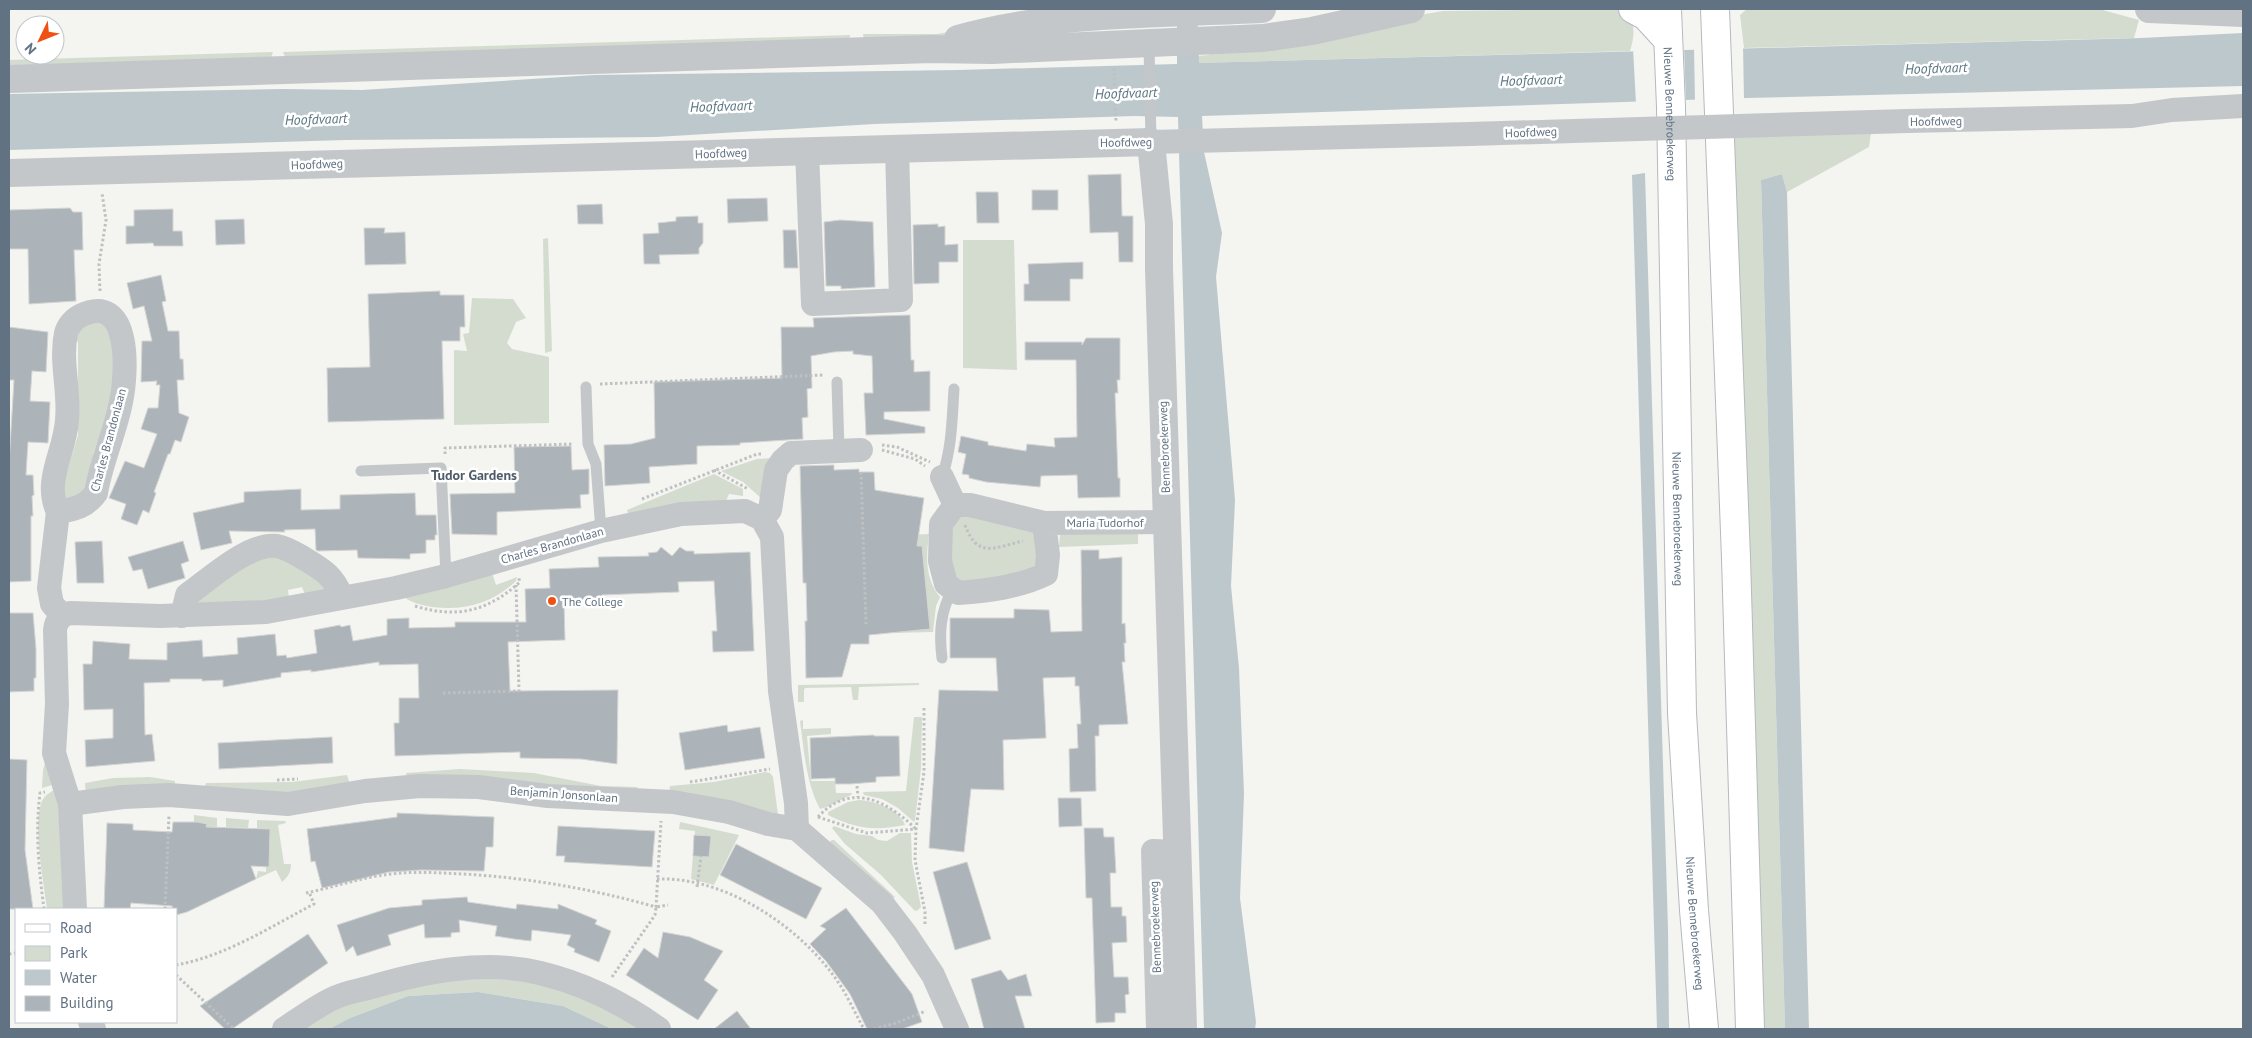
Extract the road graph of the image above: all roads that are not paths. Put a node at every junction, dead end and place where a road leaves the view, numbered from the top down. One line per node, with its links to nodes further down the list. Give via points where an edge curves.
1 (1262, 9): 7 (street)
2 (1411, 9): 10 (street, via 1312,31)
3 (1633, 9): 9 (main road, via 1646,16)
4 (1667, 9): 9 (main road, Nieuwe Bennebroekerweg)
5 (1715, 9): 46 (main road)
6 (2149, 9): 8 (street)
7 (1150, 11): 10 (street, Bennebroekerweg); 11 (street, via 1024,24)
8 (2243, 13)
9 (1668, 40): 45 (main road, Nieuwe Bennebroekerweg, via 1682,713)
10 (1157, 47): 11 (street); 14 (lane, Bennebroekerweg)
11 (931, 49): 12 (street)
12 (9, 78)
13 (2243, 106): 14 (street, Hoofdweg, bridge, via 2132,116 1470,134 1206,140 1178,140)
14 (1151, 135): 15 (street, Hoofdweg); 27 (street, Bennebroekerweg, via 1159,224)
15 (897, 148): 16 (street, Hoofdweg); 16 (street, via 901,300 813,304)
16 (808, 150): 17 (street, Hoofdweg)
17 (9, 173)
18 (837, 382): 21 (lane)
19 (586, 387): 29 (lane, via 588,444 596,464)
20 (954, 389): 22 (lane, via 948,459)
21 (850, 450): 26 (street, via 791,453 776,470 770,510)
22 (936, 469): 24 (street)
23 (360, 471): 30 (lane, via 441,468)
24 (955, 505): 28 (street, Maria Tudorhof, via 970,505); 31 (street, via 941,524 940,561 946,584)
25 (58, 512): 25 (street, Charles Brandonlaan, via 79,508 90,502 96,493 121,402 122,336 110,314 101,312 81,316 66,331 68,420 52,479 52,494); 33 (street, via 49,588 52,604)
26 (762, 520): 29 (street, Charles Brandonlaan, via 745,511 681,514); 37 (street, via 774,548 782,714)
27 (1167, 522): 28 (street, Maria Tudorhof); 38 (street, Bennebroekerweg)
28 (1045, 530): 31 (street, via 1046,574 1027,584 958,593)
29 (601, 531): 30 (street, Charles Brandonlaan)
30 (446, 576): 32 (street, Charles Brandonlaan)
31 (953, 589): 35 (lane, via 945,602 941,621)
32 (342, 597): 34 (street, Charles Brandonlaan, via 266,612); 34 (street, via 335,580 293,551 276,546 260,548 234,561 186,596)
33 (62, 615): 34 (street, Charles Brandonlaan); 36 (street, via 55,630 57,704 54,753)
34 (182, 616)
35 (942, 658)
36 (70, 804): 37 (street, Benjamin Jonsonlaan, via 169,795 288,804 420,786 478,787 548,796 673,802); 39 (street)
37 (797, 829): 42 (street, via 888,910 926,961)
38 (1166, 851): 43 (street, Bennebroekerweg); 44 (street, Bennebroekerweg)
39 (75, 908)
40 (284, 1029): 41 (street, via 332,998 434,971 499,968 539,972 600,994)
41 (659, 1029)
42 (957, 1029)
43 (1158, 1029)
44 (1183, 1029)
45 (1704, 1029)
46 (1750, 1029)

